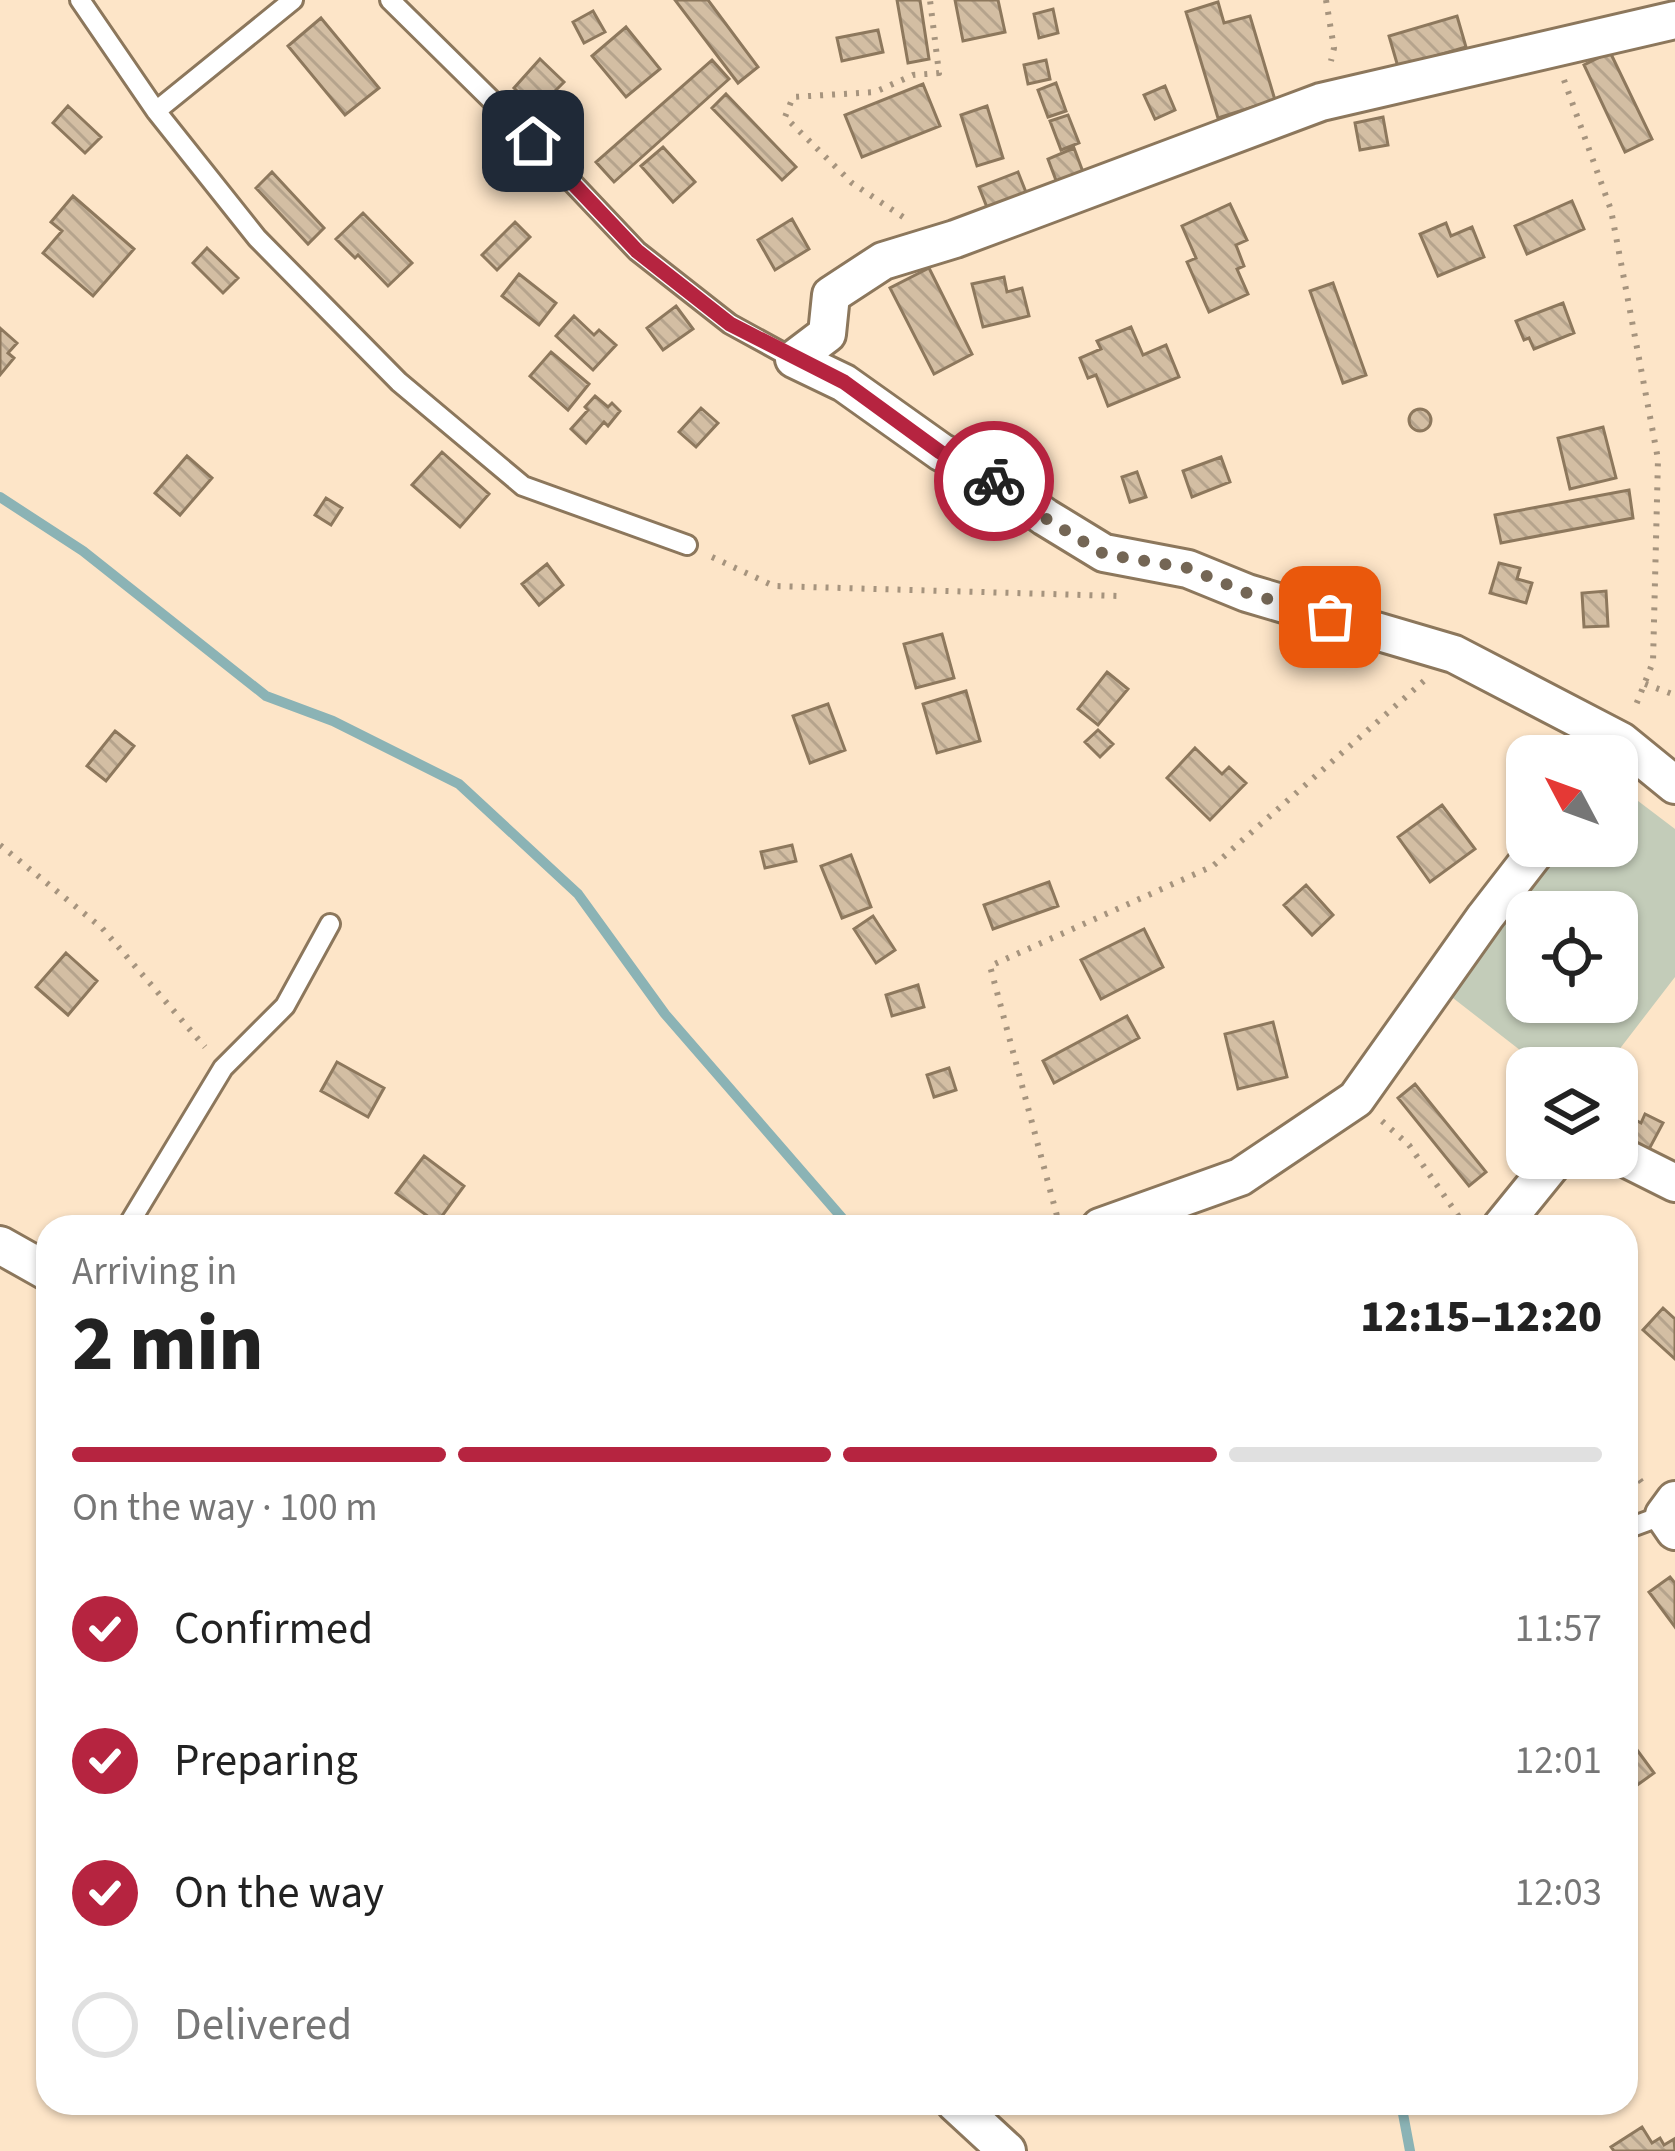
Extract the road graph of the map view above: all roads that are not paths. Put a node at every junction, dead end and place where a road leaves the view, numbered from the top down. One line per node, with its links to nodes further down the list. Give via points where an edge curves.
1 (80, 0): 5 (lane)
2 (293, 0): 5 (lane)
3 (390, 0): 6 (lane, via 637,251 730,324)
4 (1675, 20): 6 (street, via 1322,102 883,261 831,295 827,334)
5 (156, 111): 7 (lane, via 257,238 399,382 523,486)
6 (794, 359): 8 (street, via 844,382 1104,554 1188,568 1454,654)
7 (687, 545)
8 (1592, 735)
9 (1638, 762): 10 (street)
10 (1675, 785)
11 (1524, 867): 17 (street, via 1356,1099 1240,1178)
12 (330, 924): 16 (lane, via 285,1006 223,1068)
13 (1638, 1164): 15 (street)
14 (1541, 1179): 18 (street)
15 (1675, 1183)
16 (134, 1215)
17 (1134, 1215)
18 (1511, 1215)
19 (0, 1245): 20 (street)
20 (36, 1265)
21 (1671, 1515): 22 (lane)
22 (1638, 1525)
23 (968, 2115): 24 (street)
24 (1007, 2151)

